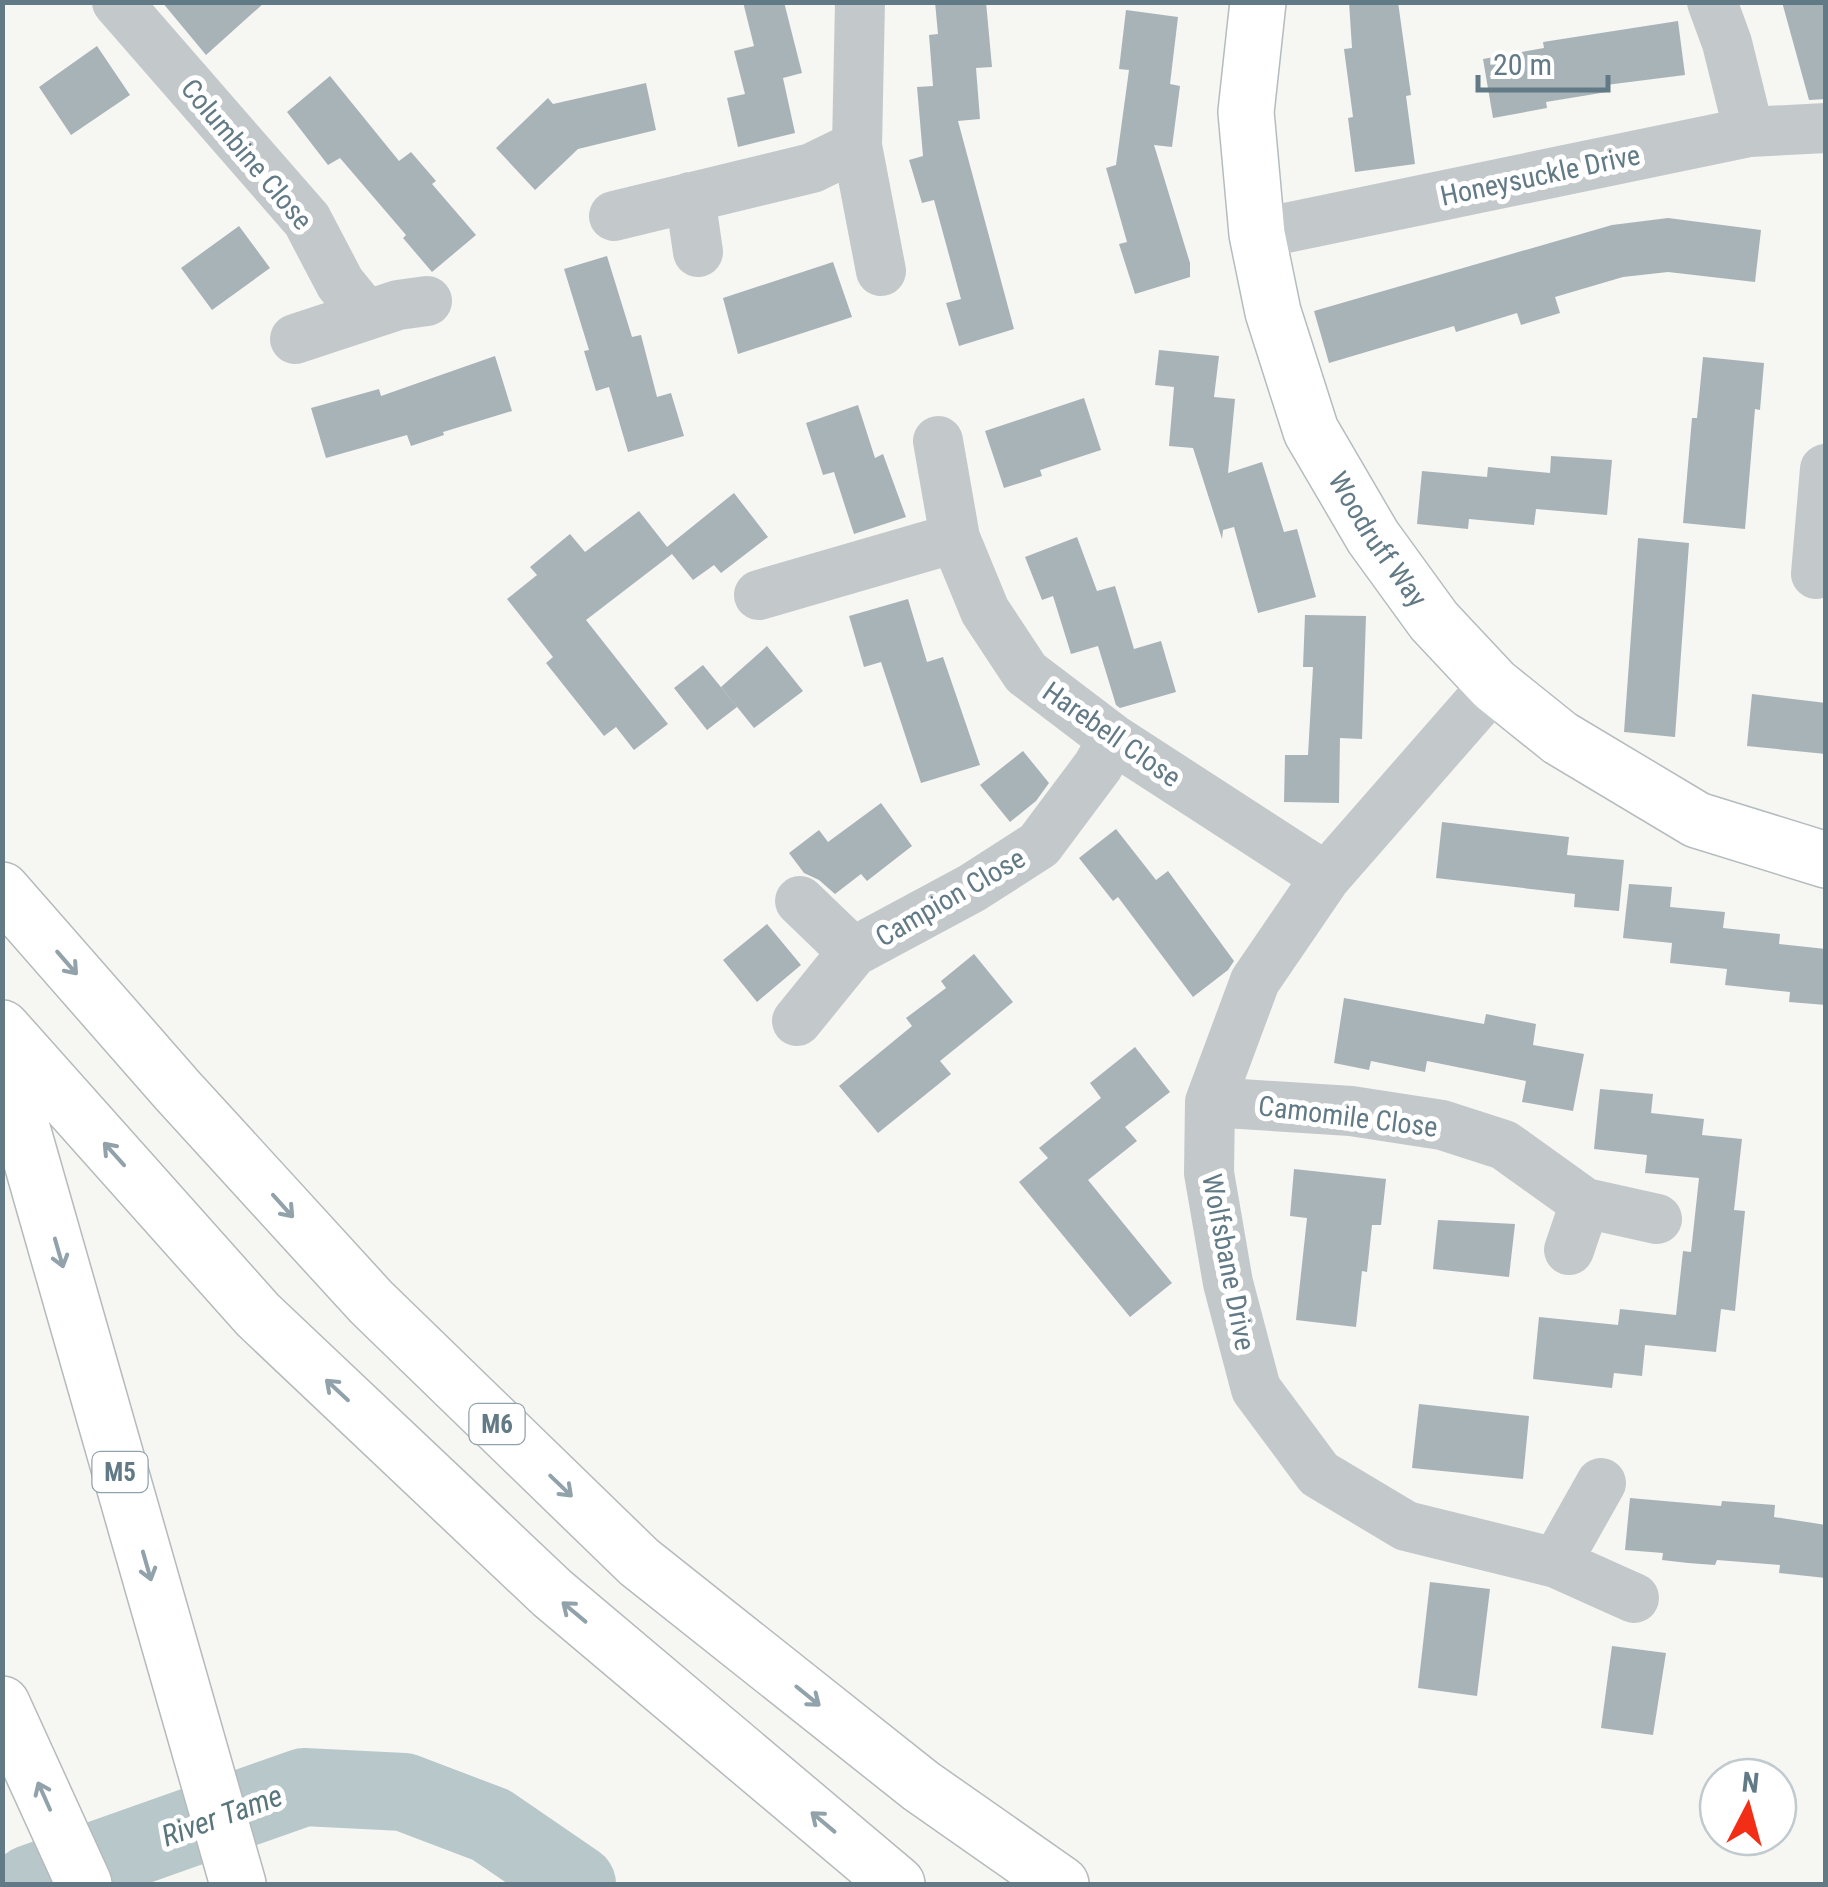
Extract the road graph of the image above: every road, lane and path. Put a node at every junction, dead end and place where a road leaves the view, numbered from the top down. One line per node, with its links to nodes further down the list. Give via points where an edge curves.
1 (116, 2): 14 (street, Columbine Close, via 308,220 340,283)
2 (860, 2): 7 (street)
3 (1258, 2): 10 (main road, Woodruff Way, via 1246,112)
4 (1712, 2): 6 (street)
5 (1826, 128): 6 (street, Honeysuckle Drive)
6 (1749, 132): 10 (street, Honeysuckle Drive)
7 (857, 146): 8 (street, via 812,168); 12 (street)
8 (690, 197): 9 (street); 11 (street)
9 (614, 216)
10 (1257, 234): 21 (main road, Woodruff Way, via 1273,312 1311,430 1424,607)
11 (698, 252)
12 (881, 272)
13 (427, 301): 14 (street)
14 (366, 314): 15 (street)
15 (295, 339)
16 (938, 442): 18 (street, Harebell Close)
17 (1825, 470): 19 (street)
18 (955, 538): 20 (street); 22 (street, Harebell Close, via 985,611 1026,673)
19 (1820, 545)
20 (758, 595)
21 (1494, 685): 23 (main road, Woodruff Way, via 1560,738 1697,820); 24 (street, Wolfsbane Drive)
22 (1112, 738): 24 (street, Harebell Close); 27 (street, Campion Close, via 1039,846)
23 (1826, 860)
24 (1326, 877): 31 (street, Wolfsbane Drive, via 1255,981)
25 (2, 890): 42 (main road, M6, one-way to 42, via 371,1302 639,1562 920,1786)
26 (800, 901): 27 (street, Campion Close)
27 (853, 952): 28 (street, Campion Close)
28 (797, 1021)
29 (2, 1028): 41 (main road, one-way to 29, via 552,1594 258,1315)
30 (2, 1058): 40 (main road, M5, one-way to 40)
31 (1210, 1102): 32 (street, Camomile Close, via 1442,1125 1504,1146); 36 (street, Wolfsbane Drive, via 1209,1172 1228,1284 1256,1390 1319,1474 1406,1526)
32 (1585, 1203): 33 (street, Camomile Close); 34 (street)
33 (1657, 1219)
34 (1569, 1250)
35 (1602, 1483): 36 (street)
36 (1556, 1563): 37 (street, Wolfsbane Drive)
37 (1634, 1598)
38 (2, 1704): 39 (main road, one-way to 38)
39 (84, 1884)
40 (238, 1884)
41 (898, 1884)
42 (1061, 1884)

